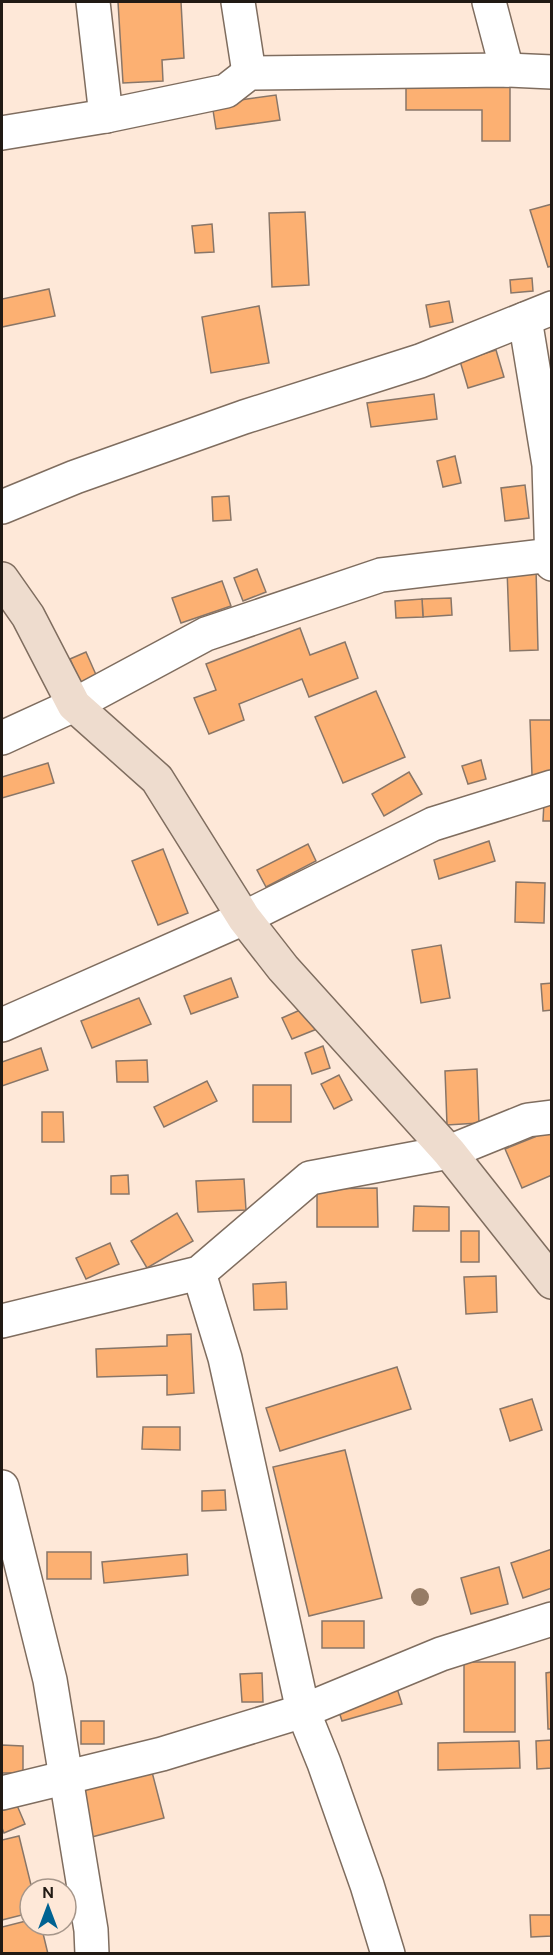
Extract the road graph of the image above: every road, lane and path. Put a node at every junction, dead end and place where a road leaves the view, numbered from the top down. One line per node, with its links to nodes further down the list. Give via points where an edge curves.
1 (93, 2): 7 (street)
2 (238, 2): 6 (street)
3 (489, 2): 4 (street)
4 (507, 70): 5 (street); 6 (street)
5 (552, 72)
6 (249, 73): 7 (street, via 226,90)
7 (106, 116): 8 (street)
8 (2, 133)
9 (538, 314): 10 (street, via 420,361 233,421); 11 (street)
10 (2, 507)
11 (551, 558): 13 (street, via 381,575 206,634)
12 (2, 579): 13 (street, via 28,616)
13 (74, 705): 14 (street); 16 (street, via 157,779)
14 (2, 738)
15 (552, 787): 16 (street, via 433,824)
16 (244, 918): 17 (street); 19 (street, via 283,968)
17 (2, 1025)
18 (552, 1117): 19 (street, via 528,1119)
19 (449, 1152): 20 (street, via 310,1178); 21 (street)
20 (199, 1273): 22 (street); 25 (street, via 225,1358)
21 (552, 1282)
22 (2, 1321)
23 (3, 1498): 26 (street, via 50,1680)
24 (552, 1619): 25 (street, via 441,1654)
25 (303, 1712): 26 (street, via 162,1755); 29 (street)
26 (66, 1778): 27 (street); 28 (street)
27 (2, 1794)
28 (92, 1953)
29 (388, 1953)

